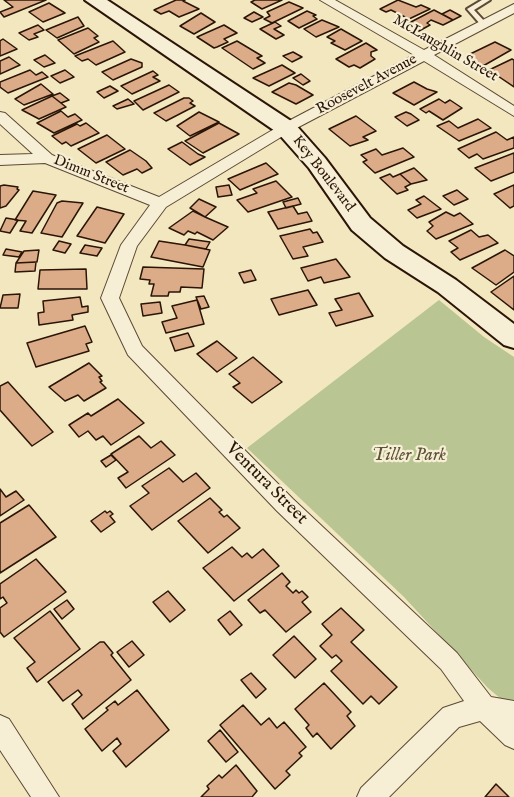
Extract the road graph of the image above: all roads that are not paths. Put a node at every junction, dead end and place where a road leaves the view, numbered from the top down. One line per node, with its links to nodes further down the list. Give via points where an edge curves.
1 (94, 0): 9 (street, Key Boulevard)
2 (326, 0): 6 (street, McLaughlin Street)
3 (487, 0): 5 (lane, via 470,9)
4 (514, 8): 5 (street, Roosevelt Avenue)
5 (483, 24): 6 (street, Roosevelt Avenue)
6 (424, 55): 7 (street, McLaughlin Street); 9 (street, Roosevelt Avenue)
7 (514, 112)
8 (6, 122): 10 (street); 11 (street, Dimm Street)
9 (286, 128): 13 (street, Roosevelt Avenue); 14 (street, Key Boulevard, via 361,224)
10 (0, 139)
11 (47, 158): 12 (street); 13 (street, Dimm Street)
12 (0, 160)
13 (160, 203): 15 (street, Ventura Street, via 129,245 110,298 135,350 285,505 449,661)
14 (514, 338)
15 (484, 708): 16 (street); 18 (street, Ventura Street); 20 (street, via 452,717)
16 (514, 713)
17 (0, 728): 19 (street)
18 (514, 736)
19 (46, 797)
20 (370, 797)

